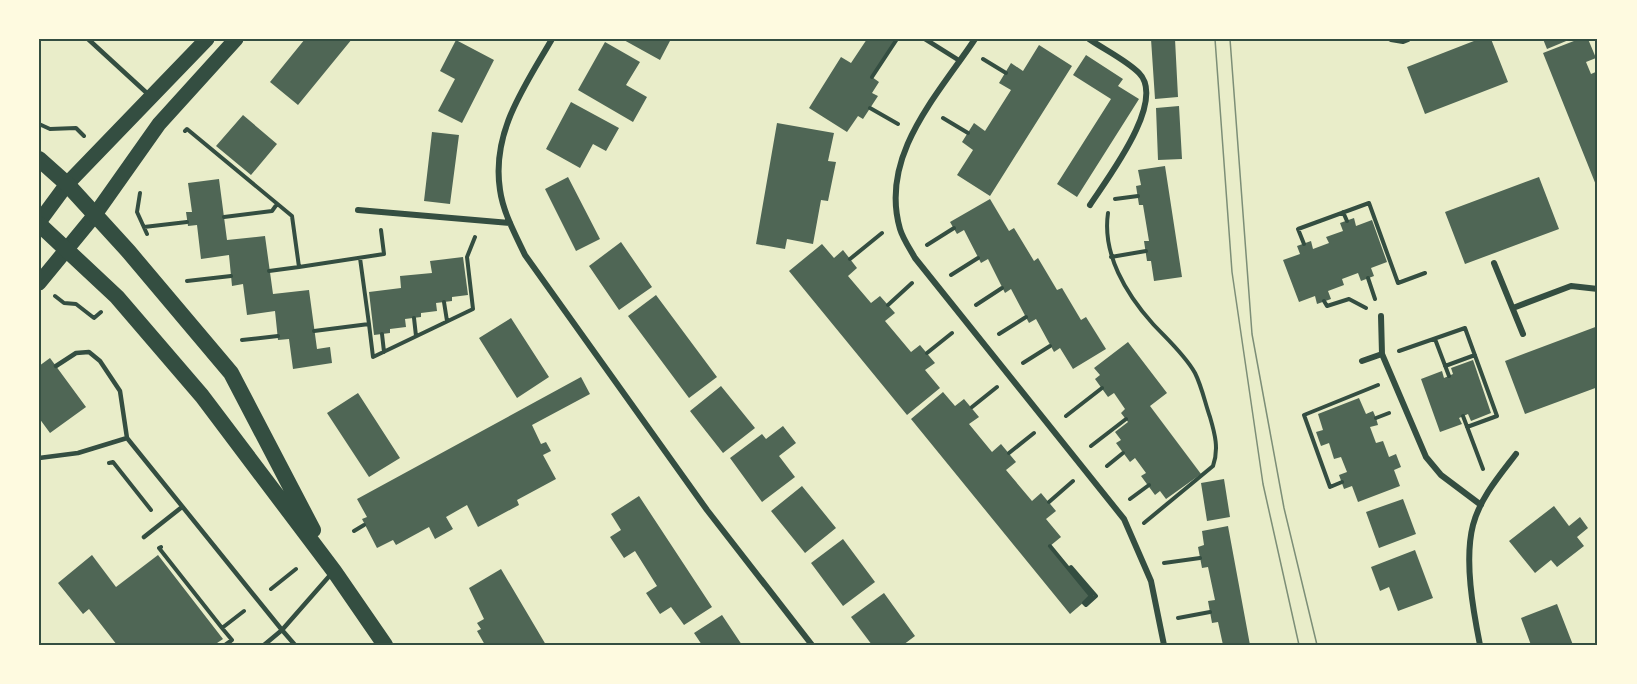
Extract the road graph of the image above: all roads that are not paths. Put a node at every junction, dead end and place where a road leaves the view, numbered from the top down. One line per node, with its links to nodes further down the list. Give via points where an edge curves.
1 (88, 39): 11 (lane)
2 (207, 39): 11 (main road)
3 (236, 39): 16 (main road, via 159,124)
4 (552, 39): 18 (street, via 507,118 501,143 500,191)
5 (925, 39): 10 (lane)
6 (975, 39): 10 (street)
7 (1089, 39): 14 (street, via 1140,74 1148,102 1141,122)
8 (1391, 39): 9 (street)
9 (1408, 39)
10 (960, 61): 41 (street, via 905,148 897,172 901,230 915,258 1124,519 1151,581)
11 (151, 97): 13 (main road)
12 (39, 159): 13 (highway)
13 (67, 184): 16 (highway); 17 (main road)
14 (1090, 205)
15 (358, 210): 18 (street)
16 (94, 216): 19 (main road); 35 (highway, via 231,373)
17 (39, 223): 19 (highway)
18 (510, 224): 40 (street, via 525,255 707,510)
19 (65, 250): 21 (main road); 35 (highway, via 117,297 202,396)
20 (1494, 263): 23 (street)
21 (39, 283)
22 (1598, 289): 23 (street, via 1571,286)
23 (1513, 308): 25 (street)
24 (1381, 316): 26 (street)
25 (1523, 334)
26 (1382, 356): 27 (street); 32 (street, via 1426,457 1441,475)
27 (1362, 361)
28 (56, 366): 29 (lane, via 76,353 89,352 100,361 120,391)
29 (127, 438): 31 (lane, via 78,453); 33 (lane)
30 (1516, 454): 32 (street)
31 (39, 458)
32 (1481, 505): 42 (street, via 1473,526 1470,575)
33 (182, 507): 34 (lane); 36 (lane)
34 (144, 537)
35 (334, 571): 36 (lane); 39 (highway)
36 (282, 630): 37 (lane); 38 (lane)
37 (264, 645)
38 (295, 645)
39 (385, 645)
40 (812, 645)
41 (1164, 645)
42 (1480, 645)

